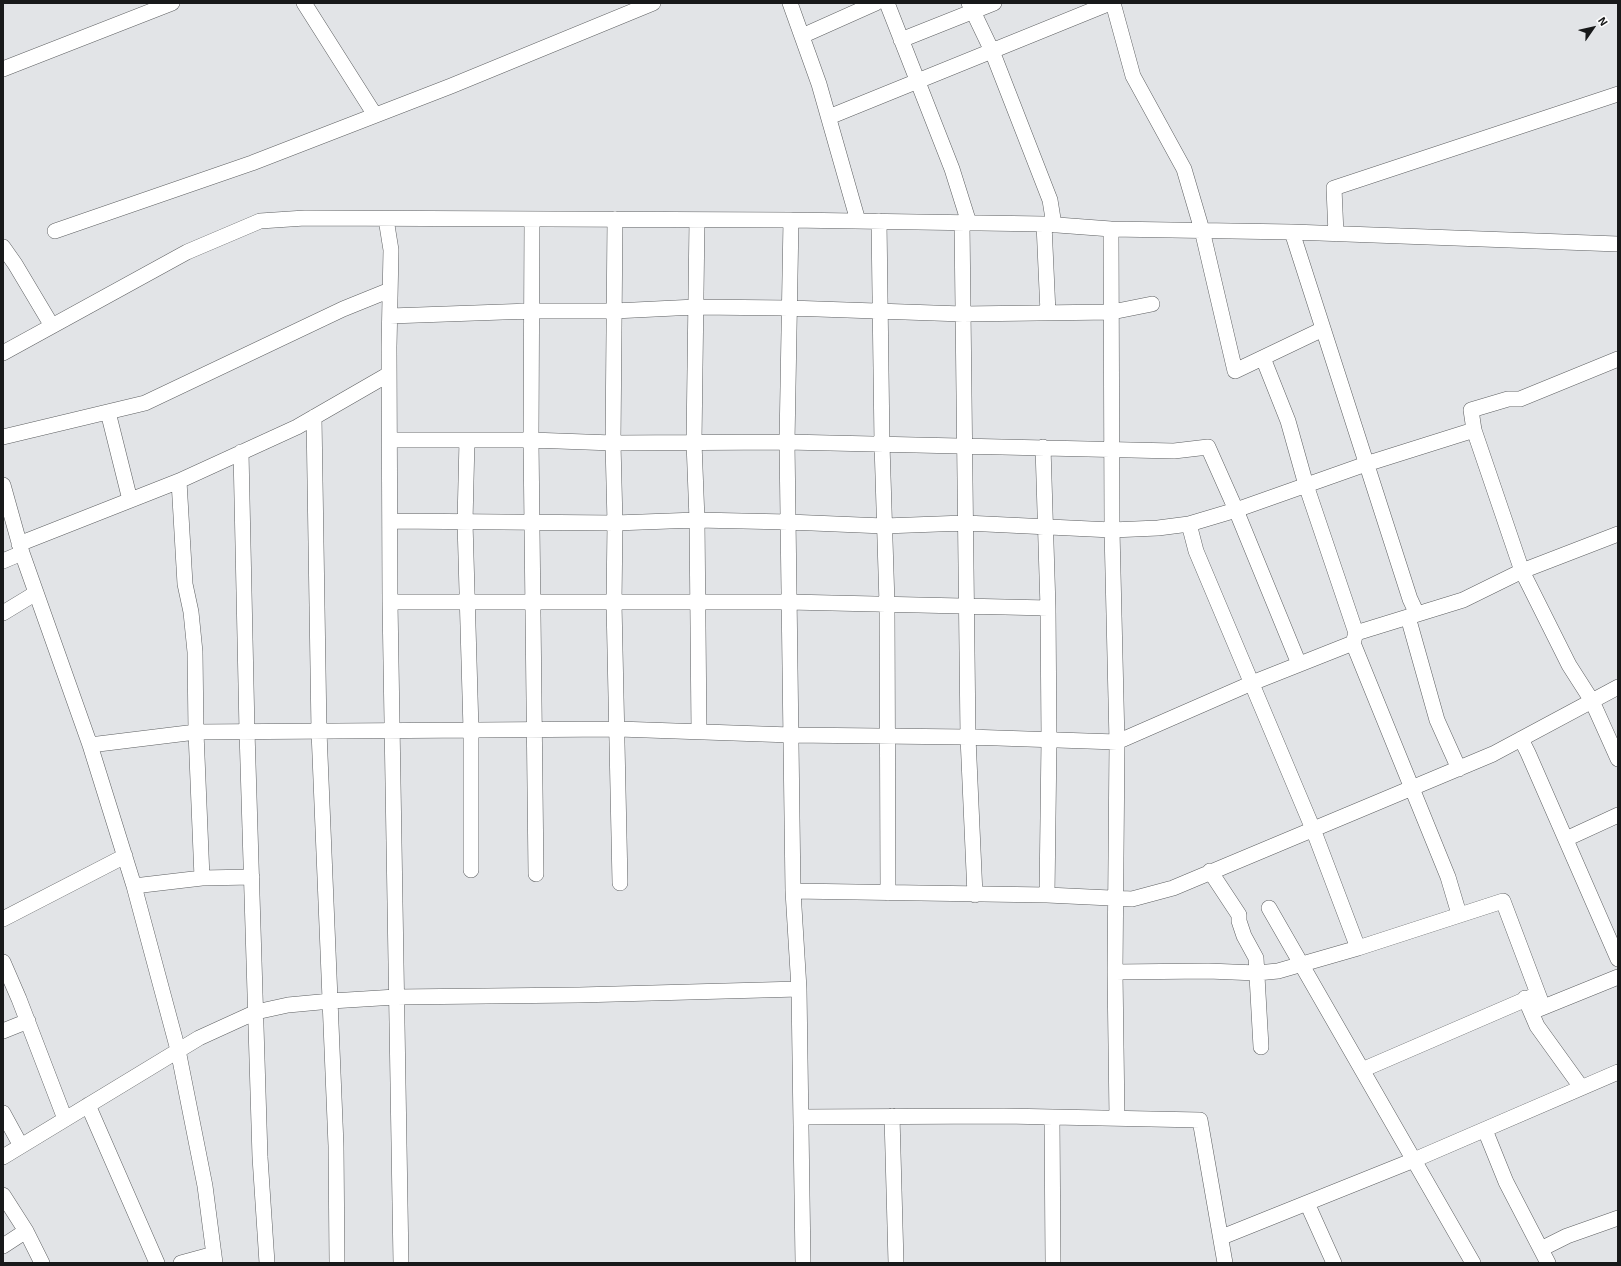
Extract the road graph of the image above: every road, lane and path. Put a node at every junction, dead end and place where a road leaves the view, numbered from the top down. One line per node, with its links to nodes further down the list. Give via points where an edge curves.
1 (304, 3): 16 (street)
2 (653, 3): 16 (street)
3 (790, 3): 10 (street)
4 (876, 3): 10 (street)
5 (887, 3): 11 (street)
6 (994, 3): 9 (street)
7 (1112, 3): 12 (street); 28 (street, via 1133,76 1184,169)
8 (164, 4): 13 (street)
9 (972, 7): 11 (street); 12 (street)
10 (802, 36): 17 (street)
11 (901, 40): 14 (street)
12 (992, 51): 14 (street); 26 (street, via 1050,200)
13 (3, 69)
14 (918, 81): 17 (street); 25 (street, via 952,169)
15 (1617, 100): 31 (street, via 1334,188)
16 (375, 115): 29 (street, via 252,163)
17 (829, 116): 23 (street)
18 (386, 219): 19 (street); 35 (street, via 391,250); 46 (street, via 305,218 260,221 187,252)
19 (532, 219): 20 (street); 41 (street)
20 (616, 219): 21 (street); 39 (street)
21 (697, 220): 22 (street); 37 (street)
22 (791, 220): 23 (street); 38 (street)
23 (858, 221): 24 (street)
24 (879, 221): 25 (street); 40 (street)
25 (965, 223): 26 (street); 44 (street)
26 (1049, 224): 27 (street); 43 (street)
27 (1111, 229): 28 (street); 42 (street)
28 (1202, 230): 30 (street); 49 (street, via 1235,371)
29 (55, 231)
30 (1292, 232): 31 (street); 47 (street)
31 (1336, 234): 32 (street)
32 (1618, 244)
33 (3, 247): 34 (street)
34 (9, 266): 46 (street)
35 (390, 290): 45 (street); 52 (street, via 343,309 145,403)
36 (1152, 304): 42 (street)
37 (696, 307): 38 (street); 39 (street); 59 (street)
38 (789, 308): 40 (street); 60 (street)
39 (614, 311): 41 (street); 61 (street)
40 (880, 311): 44 (street); 62 (street)
41 (531, 312): 45 (street); 58 (street)
42 (1112, 312): 43 (street); 65 (street)
43 (1048, 313): 44 (street)
44 (963, 314): 63 (street)
45 (390, 316): 51 (street)
46 (52, 326): 48 (street)
47 (1323, 329): 49 (street); 67 (street)
48 (3, 353)
49 (1263, 358): 70 (street, via 1288,421)
50 (1618, 359): 54 (street, via 1520,399 1508,399 1471,410)
51 (389, 374): 53 (street); 56 (street)
52 (108, 412): 55 (street); 71 (street)
53 (314, 417): 66 (street); 109 (street)
54 (1474, 430): 67 (street); 87 (street)
55 (3, 437)
56 (390, 440): 57 (street); 74 (street)
57 (466, 440): 58 (street); 75 (street)
58 (531, 440): 61 (street); 76 (street)
59 (694, 442): 60 (street); 61 (street); 73 (street)
60 (787, 442): 62 (street); 77 (street)
61 (613, 443): 78 (street)
62 (882, 444): 63 (street); 81 (street)
63 (964, 445): 64 (street); 79 (street)
64 (1043, 447): 65 (street); 82 (street)
65 (1111, 450): 72 (street, via 1208,447); 83 (street)
66 (241, 452): 68 (street); 108 (street)
67 (1366, 464): 70 (street); 99 (street, via 1410,599)
68 (178, 481): 71 (street); 111 (street, via 185,584 195,652)
69 (3, 485): 85 (street)
70 (1306, 485): 72 (street); 100 (street)
71 (130, 500): 85 (street)
72 (1236, 510): 80 (street); 101 (street)
73 (697, 520): 77 (street); 78 (street); 93 (street)
74 (390, 521): 75 (street); 89 (street)
75 (465, 522): 76 (street); 90 (street)
76 (532, 522): 78 (street); 91 (street)
77 (788, 522): 81 (street); 94 (street)
78 (615, 523): 92 (street)
79 (965, 523): 81 (street); 82 (street); 96 (street)
80 (1189, 524): 83 (street); 102 (street, via 1196,551)
81 (884, 526): 95 (street)
82 (1045, 527): 83 (street); 97 (street)
83 (1112, 530): 118 (street)
84 (1618, 534): 87 (street)
85 (21, 548): 86 (street); 88 (street)
86 (3, 561)
87 (1522, 571): 99 (street, via 1463,600); 104 (street, via 1569,665)
88 (36, 593): 98 (street); 119 (street)
89 (390, 602): 90 (street); 110 (street)
90 (467, 602): 91 (street); 106 (street)
91 (533, 602): 92 (street); 107 (street)
92 (614, 602): 93 (street); 105 (street)
93 (698, 602): 94 (street); 112 (street)
94 (789, 602): 95 (street); 113 (street)
95 (887, 604): 96 (street); 114 (street)
96 (966, 607): 97 (street); 115 (street)
97 (1048, 608): 117 (street)
98 (3, 613)
99 (1413, 616): 100 (street); 121 (street, via 1437,720)
100 (1354, 638): 101 (street); 122 (street)
101 (1299, 664): 102 (street)
102 (1252, 682): 118 (street); 124 (street)
103 (1618, 687): 104 (street)
104 (1592, 701): 116 (street); 120 (street)
105 (618, 729): 107 (street); 112 (street); 132 (street)
106 (471, 730): 107 (street); 110 (street); 127 (street)
107 (535, 730): 129 (street)
108 (247, 731): 109 (street); 111 (street); 130 (street)
109 (319, 731): 110 (street); 151 (street)
110 (391, 731): 150 (street)
111 (196, 732): 119 (street); 131 (street)
112 (699, 732): 113 (street)
113 (791, 734): 114 (street); 134 (street)
114 (888, 736): 115 (street); 135 (street)
115 (968, 737): 117 (street); 136 (street)
116 (1521, 739): 121 (street); 125 (street)
117 (1049, 740): 118 (street); 137 (street)
118 (1117, 742): 138 (street)
119 (90, 745): 126 (street)
120 (1618, 759)
121 (1459, 769): 122 (street)
122 (1412, 788): 124 (street); 140 (street, via 1448,877)
123 (1618, 815): 125 (street)
124 (1312, 829): 128 (street); 142 (street)
125 (1566, 839): 143 (street)
126 (125, 856): 133 (street); 141 (street)
127 (471, 870)
128 (1210, 871): 138 (street, via 1166,890 1132,899); 147 (street, via 1239,915 1244,936 1256,958)
129 (536, 874)
130 (252, 877): 131 (street); 153 (street)
131 (202, 878): 133 (street)
132 (620, 883)
133 (134, 886): 157 (street)
134 (793, 891): 135 (street); 149 (street)
135 (888, 893): 136 (street)
136 (975, 895): 137 (street)
137 (1047, 895): 138 (street)
138 (1116, 899): 146 (street)
139 (1269, 908): 145 (street)
140 (1459, 914): 142 (street); 152 (street, via 1503,901)
141 (3, 919)
142 (1358, 948): 145 (street)
143 (1618, 959)
144 (3, 962): 154 (street)
145 (1302, 965): 147 (street); 158 (street)
146 (1115, 972): 147 (street); 166 (street)
147 (1257, 973): 156 (street)
148 (1618, 977): 152 (street)
149 (799, 989): 150 (street); 164 (street)
150 (396, 997): 151 (street); 185 (street)
151 (331, 1001): 153 (street, via 288,1005); 184 (street)
152 (1534, 1003): 158 (street); 160 (street, via 1537,1026)
153 (256, 1012): 157 (street); 183 (street, via 260,1157)
154 (28, 1021): 155 (street); 167 (street)
155 (3, 1031)
156 (1261, 1047)
157 (178, 1050): 161 (street); 179 (street, via 205,1186)
158 (1362, 1070): 171 (street)
159 (1618, 1072): 160 (street)
160 (1581, 1087): 168 (street)
161 (88, 1105): 167 (street); 181 (street)
162 (3, 1113): 169 (street)
163 (892, 1116): 164 (street); 165 (street); 187 (street)
164 (801, 1117): 186 (street)
165 (1052, 1117): 166 (street); 188 (street)
166 (1116, 1118): 176 (street, via 1200,1120)
167 (65, 1119): 169 (street)
168 (1485, 1130): 171 (street); 178 (street, via 1506,1182)
169 (21, 1146): 170 (street)
170 (3, 1157)
171 (1414, 1160): 173 (street); 191 (street)
172 (3, 1195): 175 (street)
173 (1307, 1203): 176 (street); 190 (street)
174 (1618, 1218): 178 (street, via 1567,1236)
175 (26, 1231): 177 (street); 180 (street)
176 (1222, 1237): 189 (street)
177 (3, 1246)
178 (1541, 1249): 192 (street)
179 (215, 1258): 182 (street)
180 (42, 1263)
181 (157, 1263)
182 (181, 1263)
183 (267, 1263)
184 (338, 1263)
185 (401, 1263)
186 (804, 1263)
187 (896, 1263)
188 (1052, 1263)
189 (1225, 1263)
190 (1334, 1263)
191 (1473, 1263)
192 (1548, 1263)

